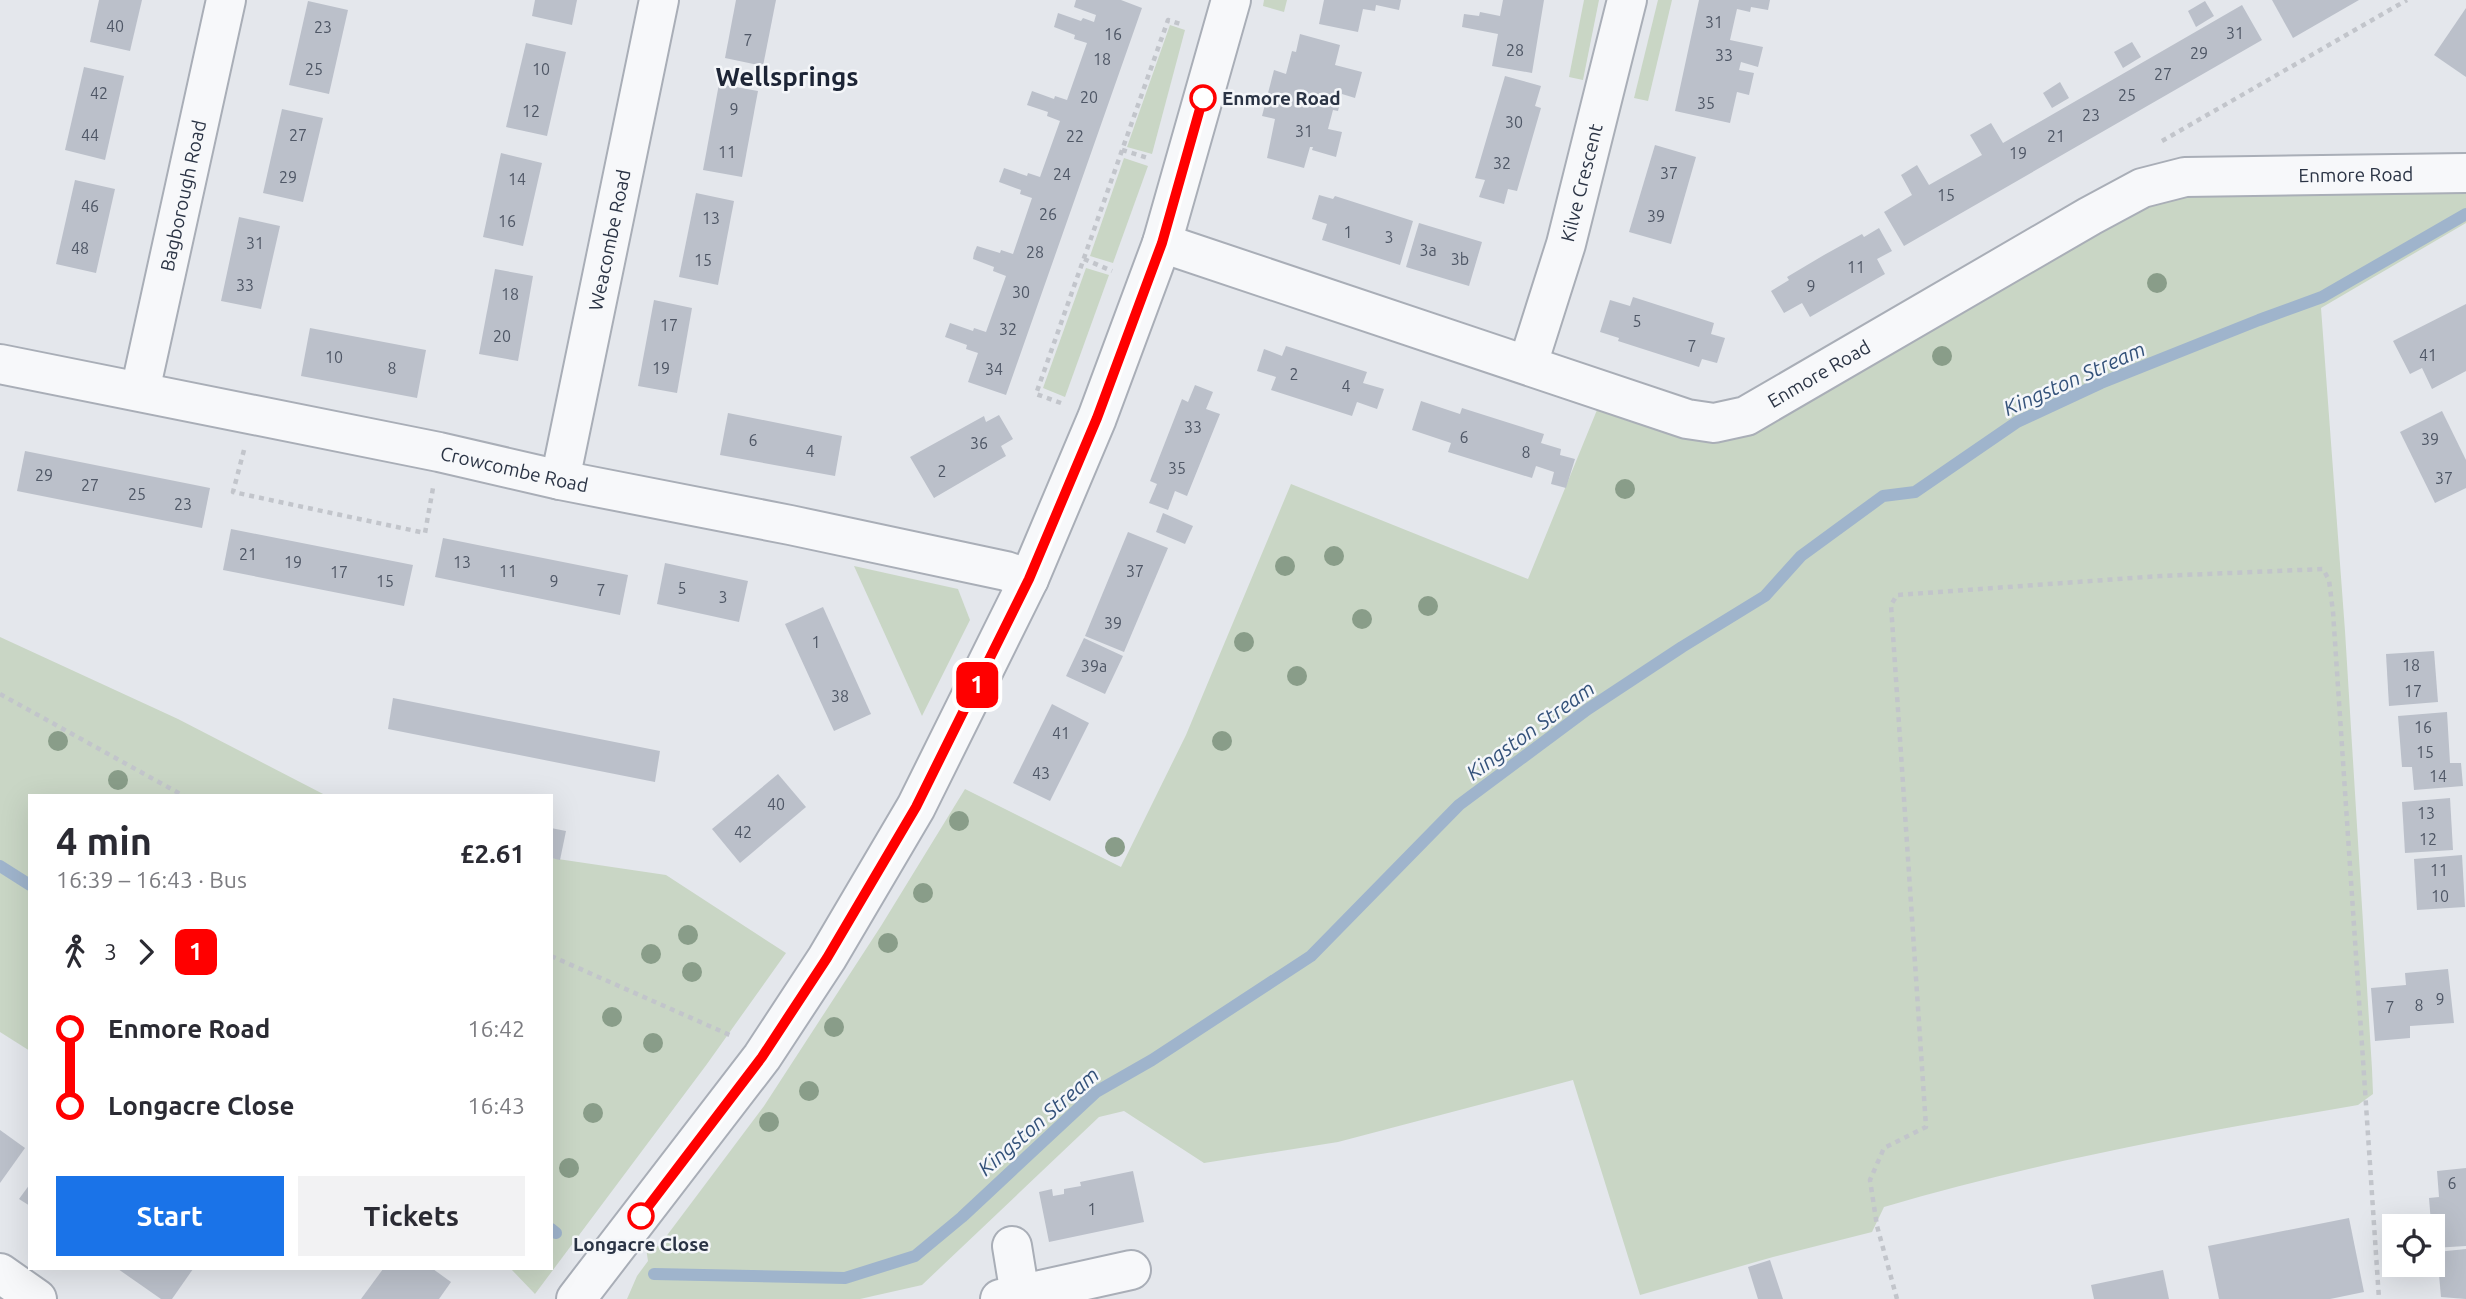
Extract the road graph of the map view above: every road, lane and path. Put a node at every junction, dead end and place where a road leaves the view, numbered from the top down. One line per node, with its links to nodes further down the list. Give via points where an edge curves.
1 (226, 0): 12 (street, Bagborough Road)
2 (659, 0): 16 (street, Weacombe Road)
3 (1231, 0): 6 (street)
4 (1627, 0): 11 (street, Kilve Crescent, via 1566,244)
5 (2407, 0): 7 (path)
6 (1220, 37): 9 (street); 14 (path, via 1168,20 1036,394)
7 (2157, 143)
8 (2466, 173): 11 (street, Enmore Road, via 2185,177 2142,188 1746,416 1714,423 1687,419)
9 (1162, 243): 11 (street, Enmore Road); 14 (street)
10 (0, 364): 12 (street, Crowcombe Road)
11 (1528, 364)
12 (140, 391): 13 (street, Crowcombe Road)
13 (254, 417): 15 (street, Crowcombe Road); 15 (path, via 233,492 425,533)
14 (1097, 418): 17 (street)
15 (439, 452): 16 (street, Crowcombe Road)
16 (560, 480): 17 (street, Crowcombe Road)
17 (1029, 579): 21 (street, via 916,807)
18 (0, 694): 19 (path)
19 (180, 794)
20 (553, 957): 21 (path, via 732,1037)
21 (762, 1057): 27 (street)
22 (1012, 1246): 25 (street)
23 (1131, 1270): 25 (street)
24 (0, 1273): 26 (street)
25 (1010, 1297)
26 (37, 1299)
27 (576, 1299)
28 (1897, 1299): 29 (path, via 1870,1180 1884,1148 1926,1127 1891,606 1897,595 2323,569 2333,612)
29 (2379, 1299)

